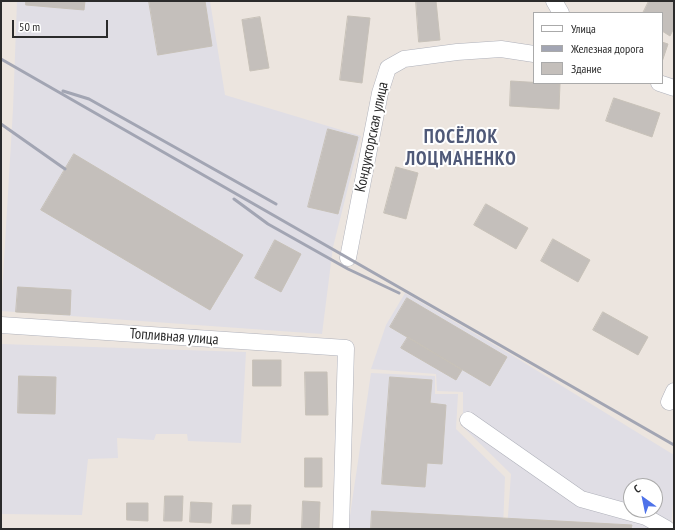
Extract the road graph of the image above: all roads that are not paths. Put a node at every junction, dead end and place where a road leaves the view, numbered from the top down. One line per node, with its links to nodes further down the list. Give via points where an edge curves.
1 (554, 1): 2 (street)
2 (560, 12)
3 (533, 54): 6 (street, Кондукторская улица, via 501,49 457,52 404,59 388,68 380,93)
4 (662, 84): 5 (street)
5 (674, 88)
6 (348, 258)
7 (1, 326): 9 (street, Топливная улица, via 346,348)
8 (468, 420): 10 (street, via 580,499 646,517)
9 (341, 529)
10 (667, 529)

